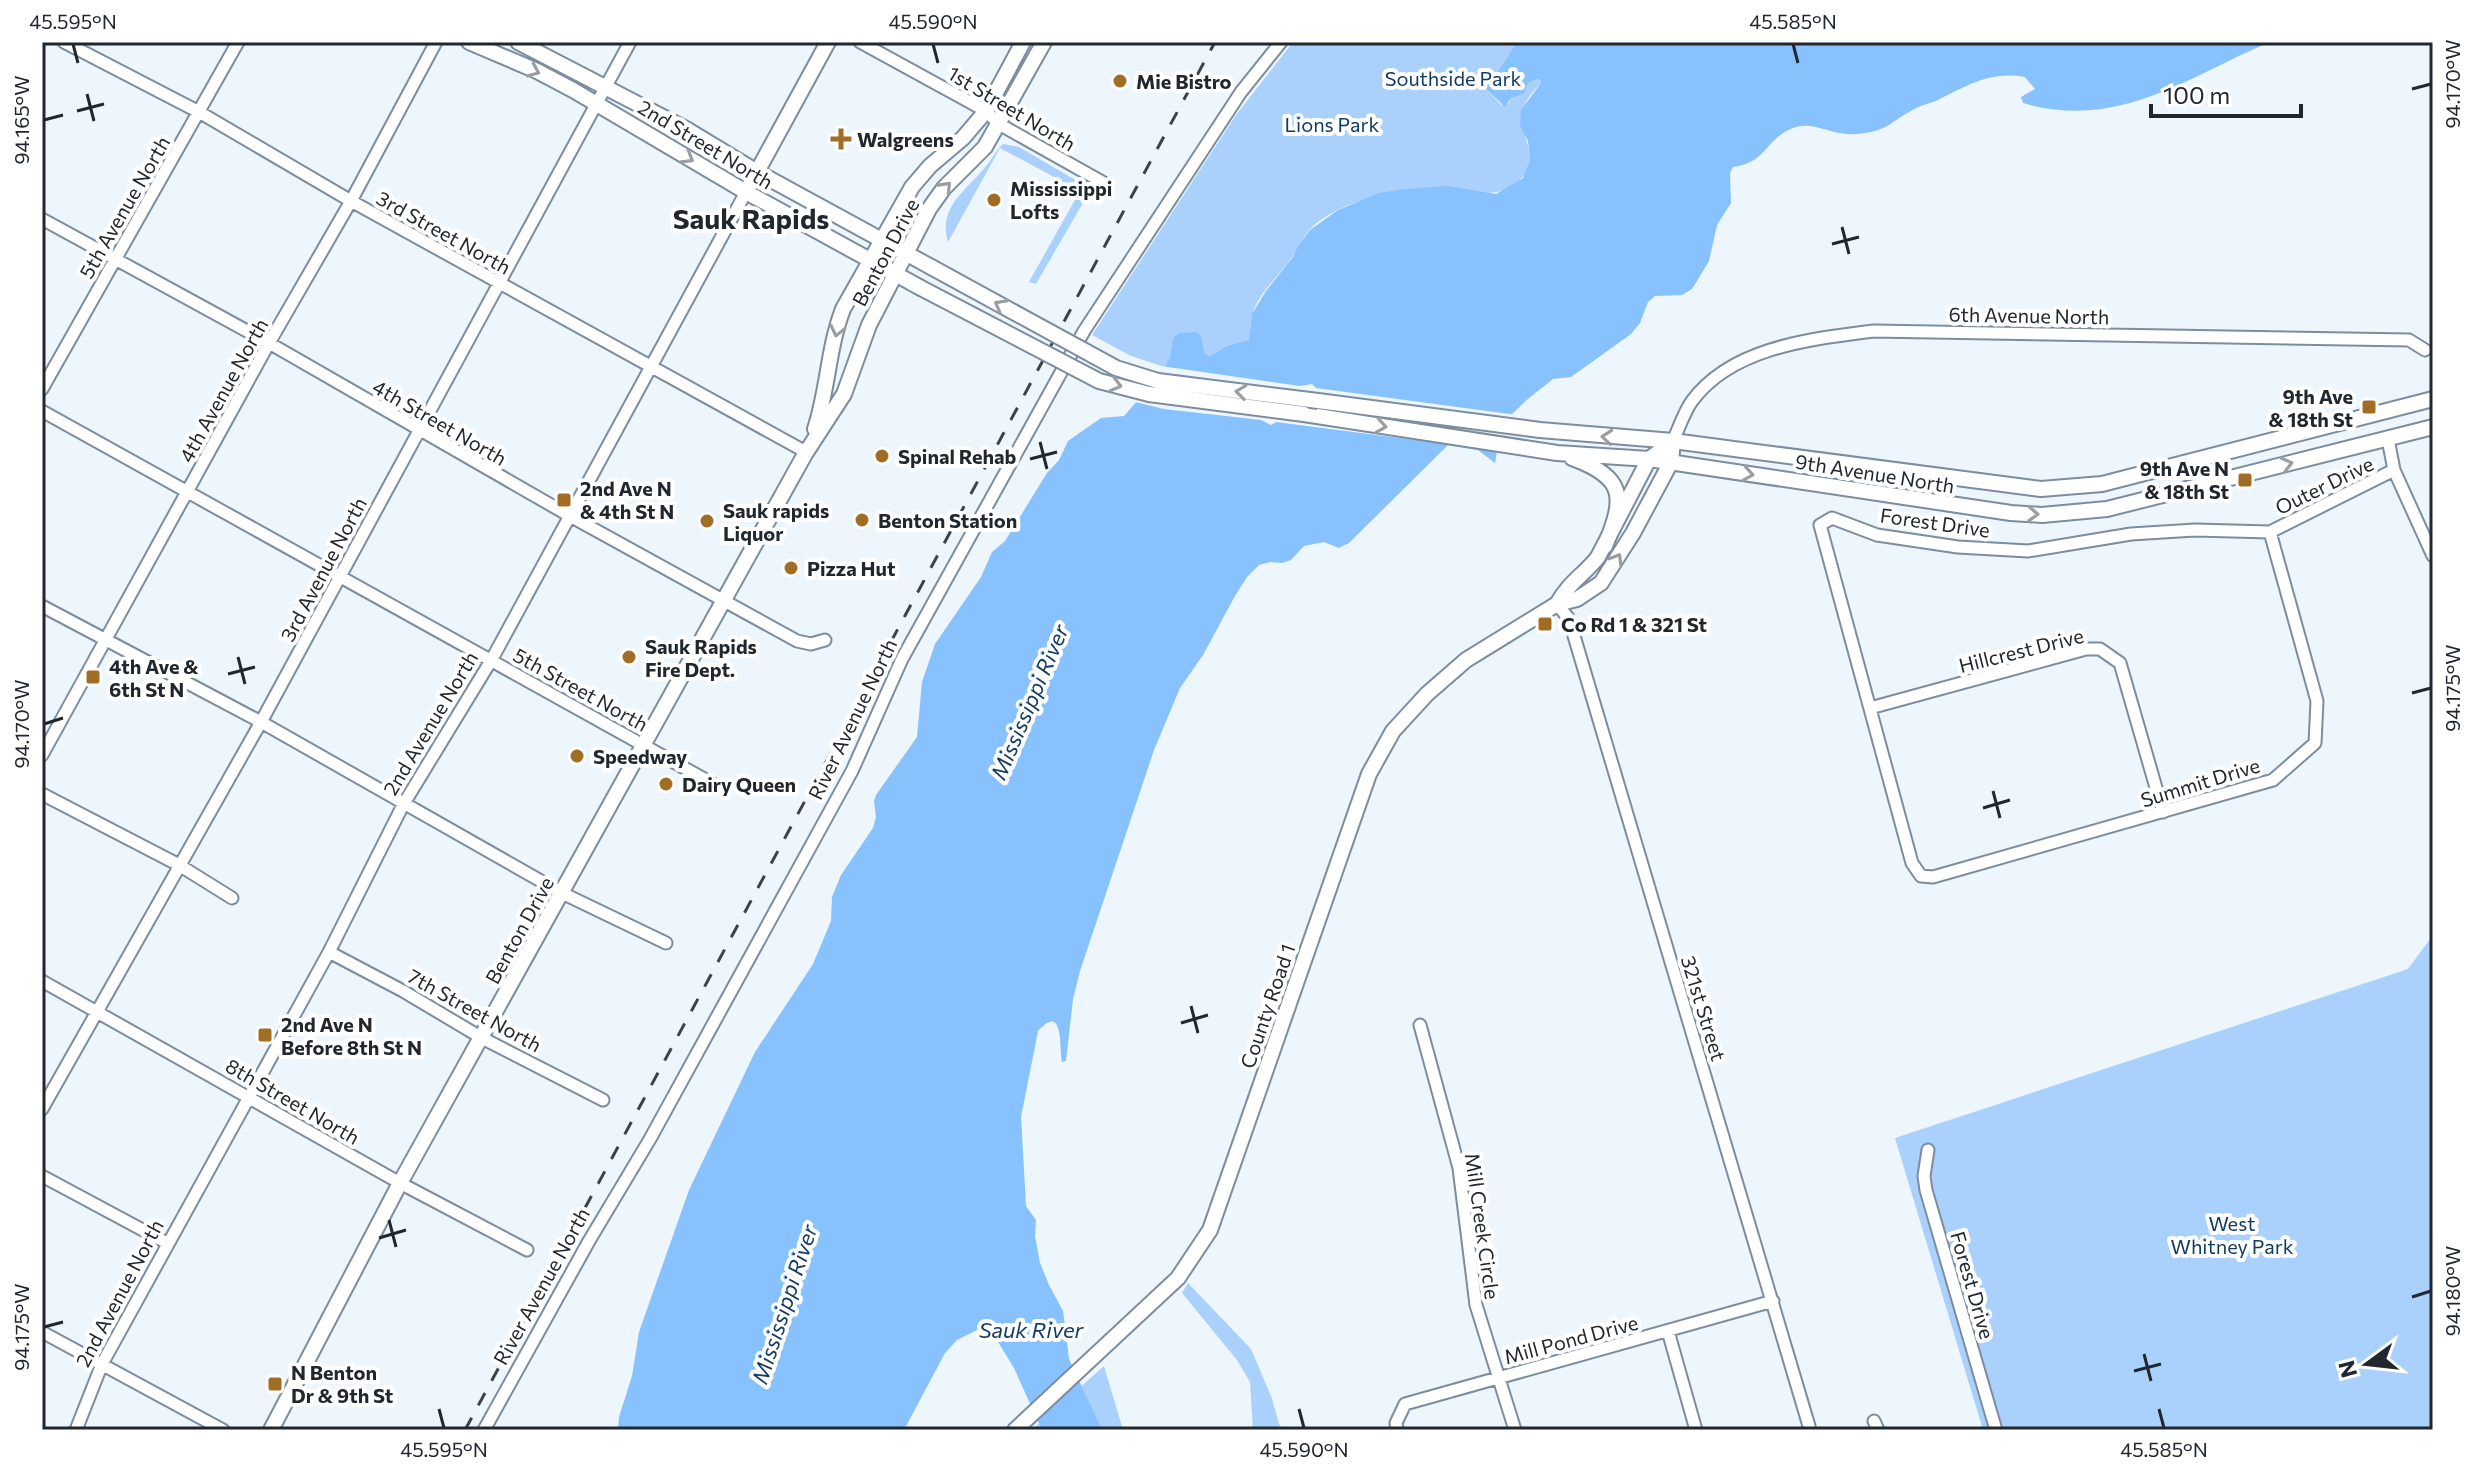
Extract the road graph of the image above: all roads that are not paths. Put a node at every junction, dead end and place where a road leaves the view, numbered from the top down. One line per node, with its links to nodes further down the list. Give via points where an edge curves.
1 (64, 42): 15 (street, 3rd Street North)
2 (238, 42): 15 (street, 5th Avenue North)
3 (436, 42): 20 (street, 4th Avenue North)
4 (469, 42): 13 (main road, 2nd Street North, one-way to 13)
5 (518, 42): 12 (main road)
6 (630, 42): 12 (street, 3rd Avenue North)
7 (828, 42): 17 (main road, 2nd Avenue North)
8 (860, 42): 14 (street, 1st Street North)
9 (1023, 42): 14 (main road, Benton Drive)
10 (1044, 42): 16 (main road, Benton Drive)
11 (1281, 42): 92 (street, River Avenue North, via 1241,92 1084,331 902,659 852,771)
12 (605, 86): 13 (street, 3rd Avenue North); 17 (main road, 9th Avenue North)
13 (598, 103): 19 (main road, 2nd Street North, one-way to 19); 27 (street, 3rd Avenue North)
14 (986, 111): 16 (street, 1st Street North); 22 (main road, Benton Drive, via 920,176)
15 (199, 112): 20 (street, 3rd Street North); 24 (street, 5th Avenue North)
16 (999, 124): 18 (street, 1st Street North); 23 (main road, Benton Drive, one-way to 16, via 937,197 976,158)
17 (757, 172): 19 (main road, 2nd Avenue North); 22 (main road, 9th Avenue North)
18 (1104, 183)
19 (746, 192): 25 (main road, 2nd Street North); 30 (street, 2nd Avenue North)
20 (351, 201): 27 (street, 3rd Street North); 28 (street, 4th Avenue North)
21 (42, 219): 24 (street, 4th Street North)
22 (883, 240): 23 (main road, 9th Avenue North); 25 (main road, Benton Drive)
23 (906, 253): 26 (main road, Benton Drive); 38 (main road, 9th Avenue North, one-way to 23, bridge, via 1540,430 1158,381 1116,368)
24 (116, 258): 28 (street, 4th Street North); 31 (street, 5th Avenue North)
25 (870, 261): 26 (main road, 2nd Street North); 39 (main road, Benton Drive, one-way to 39, via 838,322 825,394)
26 (897, 276): 34 (main road, 2nd Street North, one-way to 34, bridge, via 1099,381 1149,394); 39 (main road, Benton Drive, via 869,325 844,394)
27 (501, 284): 30 (street, 3rd Street North); 36 (street, 3rd Avenue North)
28 (269, 343): 36 (street, 4th Street North); 44 (street, 4th Avenue North)
29 (2425, 350): 38 (street, 6th Avenue North, via 2409,340 1873,331 1812,339 1739,362 1712,379 1691,403)
30 (653, 366): 39 (street, 3rd Street North); 45 (street, 2nd Avenue North)
31 (42, 389)
32 (2433, 399): 38 (main road, 9th Avenue North, via 2072,488 2008,486)
33 (42, 411): 44 (street, 5th Street North)
34 (1304, 414): 40 (main road, 9th Avenue North, one-way to 40)
35 (2433, 427): 37 (main road, 9th Avenue North)
36 (418, 430): 45 (street, 4th Street North); 49 (street, 3rd Avenue North)
37 (2388, 439): 42 (main road, 9th Avenue North, one-way to 37, via 2042,515 2107,509); 43 (street)
38 (1673, 441): 41 (main road); 42 (main road)
39 (806, 452): 50 (main road, Benton Drive)
40 (1557, 453): 41 (main road, 9th Avenue North); 47 (main road, via 1609,476 1616,488 1618,504)
41 (1649, 459): 42 (main road, 9th Avenue North); 47 (main road, County Road 1)
42 (1671, 462): 51 (main road, County Road 1, one-way to 42, via 1577,599 1601,583)
43 (2394, 470): 46 (street, Outer Drive); 48 (street)
44 (188, 492): 49 (street, 5th Street North); 53 (street, 4th Avenue North)
45 (570, 516): 50 (street, 4th Street North); 55 (street, 2nd Avenue North)
46 (2270, 532): 56 (street, Forest Drive, via 2131,534 2028,551 1877,535 1832,518 1820,525); 63 (street, Summit Drive, via 2317,701 2315,743 2273,780)
47 (1605, 546): 51 (main road, County Road 1)
48 (2433, 556)
49 (339, 577): 55 (street, 5th Street North); 57 (street, 3rd Avenue North)
50 (725, 600): 54 (street, 4th Street North, via 797,641); 58 (main road, Benton Drive)
51 (1557, 604): 82 (street, 321st Street, via 1569,619); 88 (main road, County Road 1, via 1466,660 1393,731 1369,774 1210,1230 1178,1278)
52 (42, 606): 53 (street)
53 (106, 640): 57 (street); 59 (street, 4th Avenue North)
54 (825, 640)
55 (492, 659): 58 (street, 5th Street North); 62 (street, 2nd Avenue North)
56 (1870, 708): 63 (street, Hillcrest Drive, via 2100,649 2120,663); 65 (street, Forest Drive, via 1912,863)
57 (261, 722): 62 (street); 64 (street, 3rd Avenue North)
58 (646, 746): 60 (street, 5th Street North); 66 (main road, Benton Drive)
59 (42, 755)
60 (724, 790)
61 (42, 794): 64 (street)
62 (403, 805): 66 (street); 69 (street, 2nd Avenue North)
63 (2163, 812): 65 (street, Summit Drive, via 1933,877)
64 (179, 865): 67 (street); 71 (street, 3rd Avenue North)
65 (1921, 876)
66 (562, 893): 68 (street); 73 (main road, Benton Drive)
67 (232, 898)
68 (666, 943)
69 (329, 952): 73 (street, 7th Street North); 74 (street, 2nd Avenue North)
70 (42, 981): 71 (street, 8th Street North)
71 (96, 1010): 74 (street, 8th Street North); 76 (street, 3rd Avenue North)
72 (1420, 1025): 86 (street, Mill Creek Circle, via 1459,1168 1476,1305)
73 (482, 1038): 75 (street, 7th Street North); 79 (main road, Benton Drive)
74 (249, 1097): 79 (street, 8th Street North); 80 (street, 2nd Avenue North)
75 (603, 1100)
76 (42, 1109)
77 (1928, 1150): 96 (street, Forest Drive, via 1926,1190)
78 (42, 1176): 80 (street)
79 (400, 1183): 81 (street, 8th Street North); 91 (main road, Benton Drive)
80 (167, 1243): 85 (street, 2nd Avenue North)
81 (527, 1250)
82 (1773, 1301): 83 (street, Mill Pond Drive); 87 (street, 321st Street)
83 (1668, 1331): 86 (street, Mill Pond Drive); 95 (street)
84 (42, 1332): 85 (street)
85 (102, 1364): 89 (street, 2nd Avenue North); 90 (street)
86 (1499, 1378): 93 (street, Mill Pond Drive, via 1405,1404); 94 (street, Mill Creek Circle)
87 (1809, 1426)
88 (1018, 1428)
89 (76, 1430)
90 (223, 1430)
91 (271, 1430)
92 (484, 1430)
93 (1397, 1430)
94 (1515, 1430)
95 (1696, 1430)
96 (1996, 1430)

